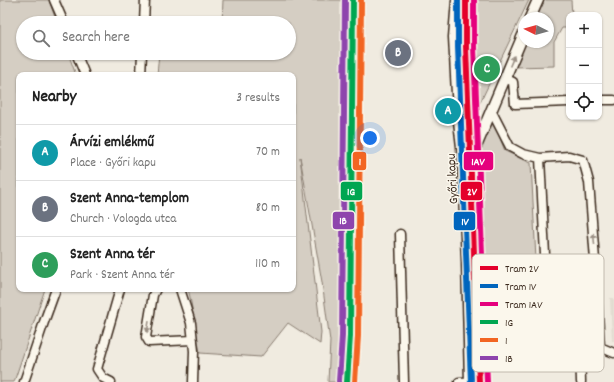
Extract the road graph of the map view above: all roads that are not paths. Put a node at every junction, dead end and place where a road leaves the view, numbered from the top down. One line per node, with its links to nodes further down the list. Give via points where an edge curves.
1 (54, 0): 7 (street)
2 (145, 0): 8 (street)
3 (353, 0): 37 (street, via 350,336)
4 (457, 0): 31 (street, Győri kapu, via 454,37 462,147)
5 (538, 0): 6 (street)
6 (533, 12)
7 (61, 16)
8 (144, 16)
9 (518, 47): 14 (street, Győri kapu, one-way to 9)
10 (79, 60): 12 (street)
11 (142, 60): 13 (street)
12 (84, 72)
13 (141, 72)
14 (505, 78): 17 (street, via 513,82 515,104); 18 (street, Győri kapu)
15 (602, 100): 16 (street)
16 (614, 100)
17 (566, 102)
18 (491, 110): 19 (street, via 510,147); 21 (street, Győri kapu, via 475,149)
19 (540, 158): 22 (street); 23 (street, one-way to 19, via 589,182 583,160 569,156)
20 (400, 234): 38 (street)
21 (479, 254)
22 (545, 254)
23 (595, 254)
24 (55, 292): 34 (street)
25 (119, 292): 35 (street, via 97,370 103,378)
26 (154, 292): 28 (street, one-way to 28, via 146,337 150,342)
27 (181, 292): 28 (street, via 191,323)
28 (193, 340): 36 (street)
29 (604, 349): 30 (street)
30 (614, 353)
31 (470, 358): 40 (street, Győri kapu)
32 (581, 372): 41 (street)
33 (482, 381): 40 (street)
34 (24, 382)
35 (111, 382)
36 (193, 382)
37 (347, 382)
38 (404, 382)
39 (459, 382): 40 (street)
40 (470, 382)
41 (581, 382)

